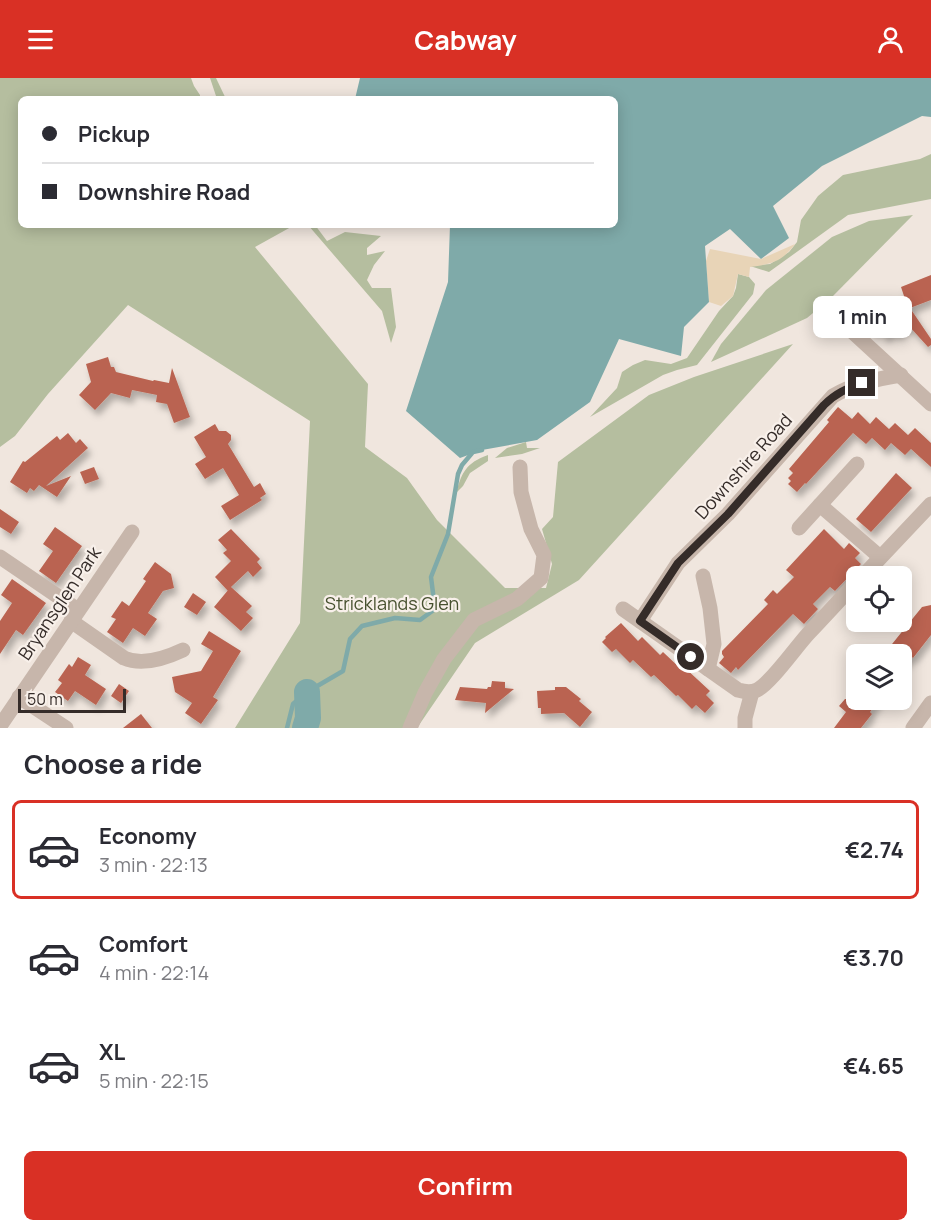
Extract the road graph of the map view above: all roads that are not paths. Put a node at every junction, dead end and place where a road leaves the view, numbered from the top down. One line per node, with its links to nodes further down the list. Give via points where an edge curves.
1 (832, 313): 2 (street)
2 (900, 375): 3 (street); 17 (street, Downshire Road, via 862,383 833,396 728,514 678,563)
3 (931, 404)
4 (857, 464): 7 (street)
5 (520, 467): 25 (street, via 523,501 544,555 541,578 517,599 474,620 444,659)
6 (931, 504): 11 (street)
7 (820, 505): 8 (street); 11 (street)
8 (799, 528)
9 (132, 532): 16 (street, Bryansglen Park)
10 (0, 557): 16 (street)
11 (880, 557): 12 (street)
12 (872, 566)
13 (703, 576): 19 (street, via 714,644)
14 (846, 593): 20 (street, via 768,681)
15 (623, 609): 17 (street)
16 (74, 615): 18 (street, via 124,658 144,661); 21 (street, Bryansglen Park)
17 (640, 621): 19 (street)
18 (183, 650)
19 (708, 669): 20 (street, via 738,690)
20 (752, 692): 26 (street)
21 (19, 697): 23 (street, Bryansglen Park); 24 (street)
22 (931, 703): 27 (street)
23 (0, 726)
24 (66, 728)
25 (410, 728)
26 (745, 728)
27 (913, 728)

